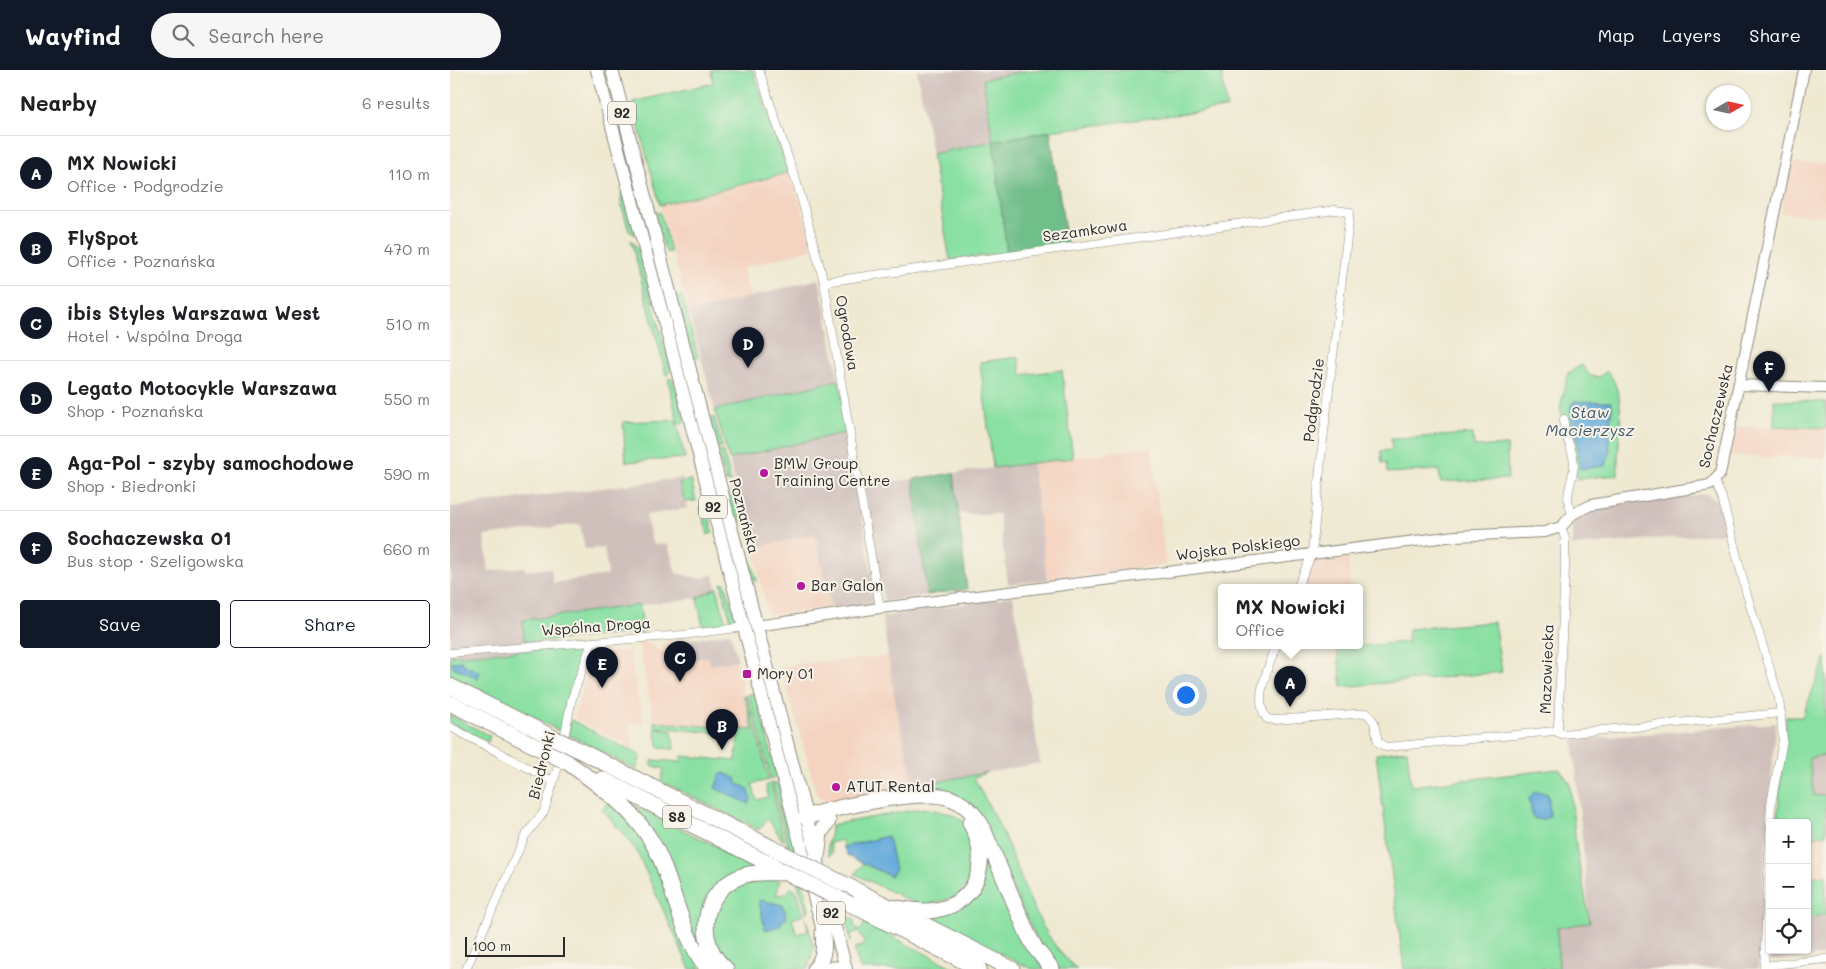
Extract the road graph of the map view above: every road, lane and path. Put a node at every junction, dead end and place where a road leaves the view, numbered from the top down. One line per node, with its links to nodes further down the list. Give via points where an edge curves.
1 (597, 70): 16 (main road, Poznańska / 92)
2 (612, 70): 16 (main road, Poznańska / 92)
3 (759, 70): 6 (street, Ogrodowa, via 800,193)
4 (1804, 70): 7 (street, Sochaczewska)
5 (1350, 212): 6 (street, Sezamkowa, via 1335,210); 13 (street, Podgrodzie)
6 (824, 282): 15 (street, Ogrodowa)
7 (1739, 385): 8 (street); 10 (street, Sochaczewska, via 1720,474)
8 (1826, 388)
9 (1564, 419): 11 (street, via 1574,465 1568,497 1568,507)
10 (1715, 481): 11 (street, via 1695,489 1591,505); 22 (street, Sochaczewska)
11 (1573, 514): 12 (street)
12 (1561, 527): 13 (street, Wojska Polskiego, via 1545,532 1455,536); 24 (street, Mazowiecka, via 1565,538 1565,567 1558,728)
13 (1312, 554): 14 (street, Podgrodzie); 15 (street, Wojska Polskiego)
14 (1299, 584)
15 (880, 608): 16 (street, Wojska Polskiego)
16 (750, 626): 17 (street, Wspólna Droga); 29 (main road, Poznańska / 92)
17 (592, 642): 19 (street, Wspólna Droga); 26 (street, Biedronki, via 572,698)
18 (1275, 649): 24 (street, Mazowiecka, via 1260,698 1267,719 1367,713 1374,722 1378,742 1386,748)
19 (450, 653)
20 (450, 686): 33 (highway, S8, bridge)
21 (450, 703): 25 (highway, S8, bridge)
22 (1781, 713): 24 (street, via 1562,734); 27 (street, Sochaczewska, via 1783,740)
23 (450, 727): 26 (street)
24 (1555, 731)
25 (567, 762): 32 (highway, S8); 38 (highway, via 604,789 642,827 661,858 697,954)
26 (553, 781): 37 (street, Biedronki, via 544,812 525,836)
27 (1770, 819)
28 (828, 821): 29 (highway); 30 (highway, via 820,833); 33 (highway, via 928,804 955,810 971,824 981,856 979,874 967,894 952,905 934,911)
29 (803, 822): 30 (main road, Poznańska / 92); 34 (main road, Poznańska / 92); 46 (highway, via 826,811 909,796 939,796 959,802 982,826 1028,935)
30 (816, 858): 43 (main road, Poznańska / 92)
31 (1769, 864): 36 (street)
32 (787, 872): 39 (highway, via 743,876 719,890 711,902 705,926 707,942); 44 (highway, S8, bridge)
33 (890, 907): 45 (highway, S8)
34 (823, 931): 40 (highway, via 823,955)
35 (1826, 959): 36 (street)
36 (1764, 967)
37 (466, 969)
38 (708, 969)
39 (726, 969)
40 (815, 969)
41 (832, 969): 42 (highway)
42 (840, 969)
43 (846, 969)
44 (979, 969)
45 (1012, 969)
46 (1052, 969)

